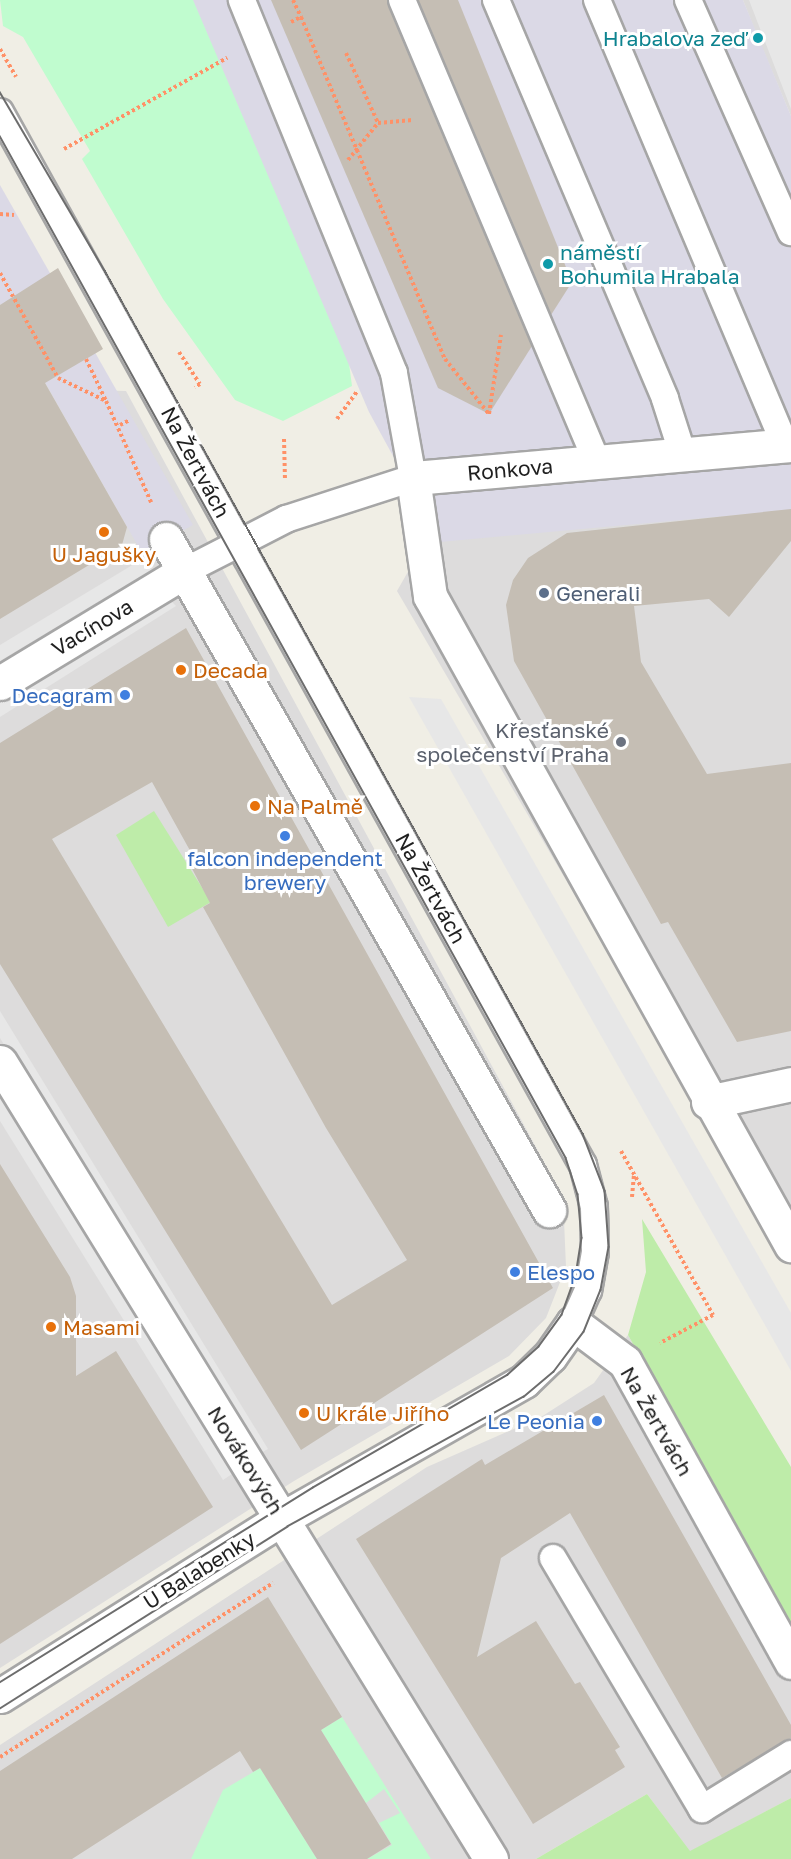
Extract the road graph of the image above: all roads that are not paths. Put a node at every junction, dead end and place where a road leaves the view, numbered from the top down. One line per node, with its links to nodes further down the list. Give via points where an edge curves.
1 (242, 0): 11 (lane, via 318,177 394,373)
2 (402, 0): 10 (lane)
3 (496, 0): 9 (lane, via 665,399)
4 (597, 0): 8 (lane)
5 (688, 0): 7 (lane)
6 (0, 112): 13 (lane, Na Žertvách)
7 (791, 232)
8 (788, 445): 9 (street, Ronkova)
9 (683, 455): 10 (street, Ronkova)
10 (597, 462): 11 (street, Ronkova)
11 (413, 478): 13 (lane, Ronkova, via 286,519); 18 (street, via 430,596)
12 (166, 539): 14 (street)
13 (239, 540): 14 (lane, Ronkova); 21 (lane, Na Žertvách, via 583,1165 594,1207 595,1252 588,1290)
14 (185, 571): 15 (street, Vacínova); 19 (street)
15 (0, 683)
16 (0, 1062): 22 (street, Novákových)
17 (791, 1084): 18 (street)
18 (708, 1102): 20 (street)
19 (549, 1210)
20 (791, 1245)
21 (573, 1323): 22 (street, U Balabenky, via 550,1356 524,1381); 24 (street, Na Žertvách, via 625,1362)
22 (283, 1518): 25 (street, U Balabenky); 27 (street, Novákových)
23 (553, 1558): 26 (lane, via 702,1809)
24 (791, 1662)
25 (0, 1696)
26 (791, 1754)
27 (491, 1859)

